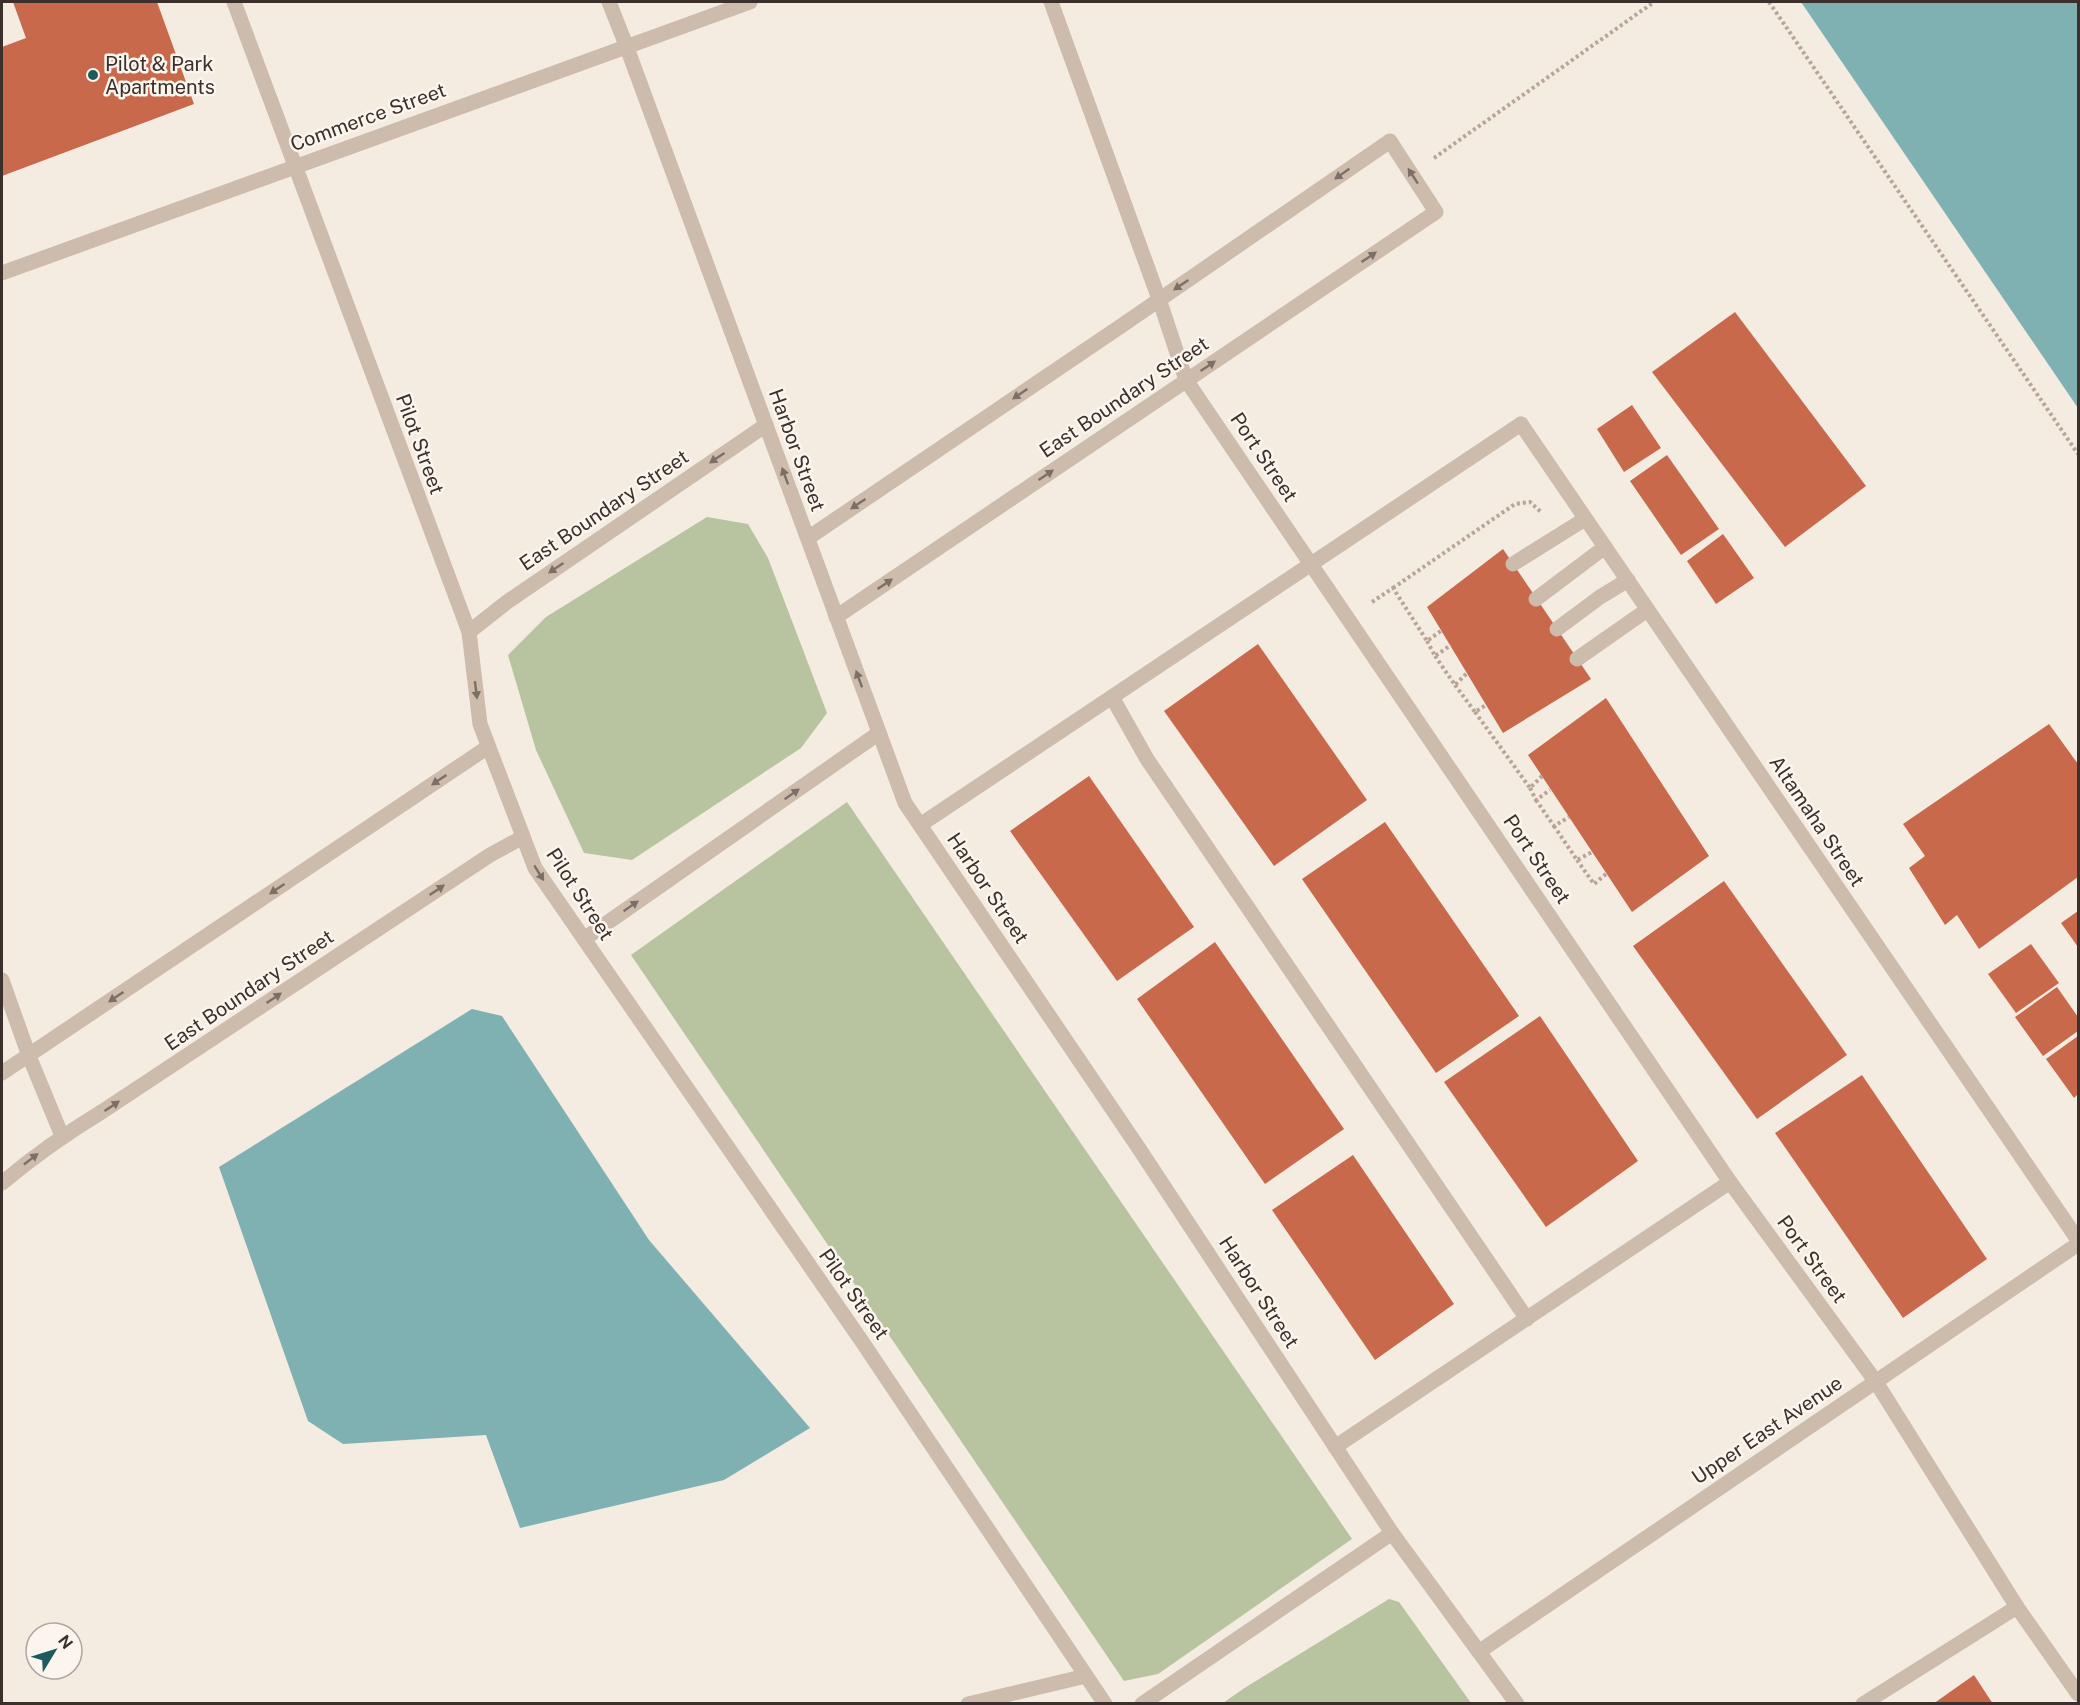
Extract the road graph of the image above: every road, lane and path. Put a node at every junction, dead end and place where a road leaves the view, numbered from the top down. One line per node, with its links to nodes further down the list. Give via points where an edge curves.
1 (234, 2): 9 (street, Pilot Street)
2 (609, 2): 7 (street, Harbor Street)
3 (750, 2): 7 (street, Commerce Street)
4 (1051, 2): 11 (street, Port Street)
5 (1654, 2): 8 (path)
6 (1769, 2): 14 (path)
7 (626, 45): 9 (street, Commerce Street); 13 (street, Harbor Street)
8 (1426, 163)
9 (296, 166): 10 (street, Commerce Street); 27 (street, Pilot Street)
10 (2, 273)
11 (1159, 300): 12 (street, Port Street); 12 (street, East Boundary Street, one-way to 11, via 1436,212 1390,141); 16 (street, one-way to 16)
12 (1186, 380): 18 (street, Port Street); 23 (street, East Boundary Street, one-way to 12)
13 (766, 425): 16 (street, Harbor Street, one-way to 13); 27 (street, East Boundary Street, one-way to 27, via 516,595)
14 (2079, 454)
15 (1585, 519): 17 (street, Altamaha Street); 18 (street, Altamaha Street, via 1521,424); 19 (street)
16 (808, 538): 23 (street, Harbor Street)
17 (1605, 547): 20 (street, Altamaha Street); 21 (street)
18 (1312, 564): 24 (street, Port Street); 34 (street)
19 (1513, 564)
20 (1628, 580): 22 (street, Altamaha Street); 25 (street)
21 (1536, 599)
22 (1647, 610): 31 (street); 57 (street, Altamaha Street)
23 (836, 616): 37 (street, Harbor Street, one-way to 23)
24 (1349, 618): 28 (path, via 1393,588); 55 (street, Port Street)
25 (1557, 629)
26 (1442, 631): 28 (path)
27 (469, 632): 38 (street, Pilot Street, one-way to 38, via 480,724)
28 (1426, 640): 30 (path)
29 (1451, 645): 30 (path)
30 (1435, 656): 33 (path)
31 (1577, 659)
32 (1467, 673): 33 (path)
33 (1455, 685): 36 (path)
34 (1112, 697): 44 (street); 58 (street, via 1147,759)
35 (1486, 705): 36 (path)
36 (1475, 712): 40 (path)
37 (879, 734): 44 (street, Harbor Street, via 905,803); 50 (street, one-way to 37)
38 (488, 747): 46 (street, Pilot Street); 52 (street, one-way to 52)
39 (1542, 776): 40 (path)
40 (1530, 788): 42 (path)
41 (1550, 790): 42 (path)
42 (1536, 800): 45 (path)
43 (1569, 817): 45 (path)
44 (920, 825): 60 (street, Harbor Street)
45 (1554, 826): 48 (path)
46 (522, 837): 50 (street, Pilot Street, one-way to 50, via 535,868); 54 (street, East Boundary Street, one-way to 46)
47 (1592, 852): 48 (path)
48 (1577, 860): 49 (path, via 1594,884)
49 (1606, 874)
50 (584, 939): 64 (street, Pilot Street, via 863,1343)
51 (2, 980): 52 (street)
52 (29, 1056): 53 (street); 54 (street)
53 (2, 1073)
54 (62, 1136): 56 (street, East Boundary Street, one-way to 54)
55 (1730, 1182): 58 (street); 59 (street, Port Street)
56 (2, 1183)
57 (2079, 1242): 59 (street, Upper East Avenue)
58 (1527, 1319): 60 (street)
59 (1876, 1382): 62 (street, Port Street); 63 (street, Upper East Avenue)
60 (1335, 1447): 61 (street, Harbor Street)
61 (1392, 1533): 63 (street, Harbor Street); 68 (street)
62 (2017, 1607): 65 (street, Port Street); 70 (street)
63 (1480, 1651): 69 (street, Harbor Street)
64 (1086, 1676): 66 (street); 67 (street, Pilot Street)
65 (2079, 1694)
66 (968, 1704)
67 (1105, 1704)
68 (1142, 1704)
69 (1517, 1704)
70 (1863, 1704)

